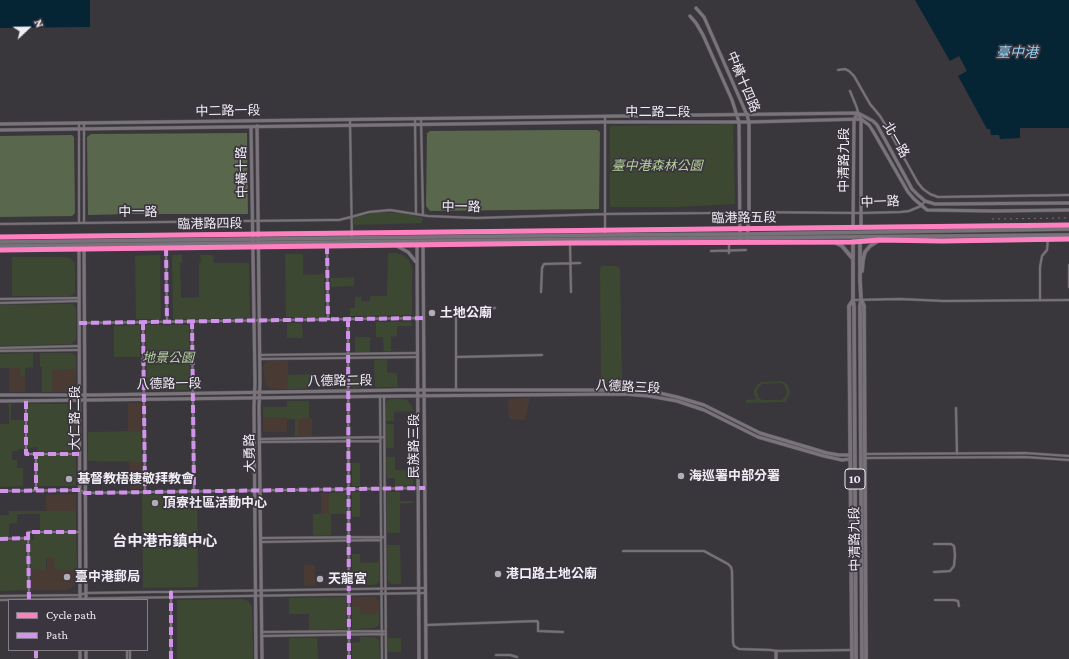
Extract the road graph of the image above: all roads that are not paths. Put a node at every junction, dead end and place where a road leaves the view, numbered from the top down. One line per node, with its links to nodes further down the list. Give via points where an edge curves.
1 (696, 8): 7 (street, 中橫十四路, via 704,17)
2 (690, 16): 6 (street, 中橫十四路, via 703,35)
3 (838, 70): 32 (street, via 845,69 854,76 888,129 918,184 930,194 938,197)
4 (850, 91): 5 (street)
5 (858, 113): 7 (street, 中二路二段); 12 (street, 中清路九段); 13 (street, 中清路九段); 33 (street, 北一路, via 877,125 912,189)
6 (737, 115): 7 (street, 中二路二段); 8 (street, 中二路二段); 18 (street, 中橫十四路)
7 (747, 115): 19 (street, 中橫十四路)
8 (605, 116): 9 (street, 中二路二段); 17 (street)
9 (457, 118): 11 (street, 中二路一段)
10 (415, 119): 11 (street, 中二路一段); 14 (street, 中二路一段); 25 (street)
11 (421, 119): 26 (street)
12 (854, 119): 13 (street, 中二路二段); 19 (street, 中二路二段); 39 (street, 中清路九段)
13 (861, 119): 35 (street, 北一路, via 869,125 908,192); 40 (street, 中清路九段)
14 (350, 120): 16 (street, 中二路一段); 24 (street)
15 (251, 121): 16 (street, 中二路一段); 21 (street, 中二路一段); 27 (street, 中橫十路)
16 (256, 121): 28 (street, 中橫十路)
17 (604, 122): 18 (street, 中二路二段); 23 (street, 中二路二段); 42 (street)
18 (739, 122): 19 (street, 中二路二段); 37 (street, 中橫十四路)
19 (749, 122): 38 (street, 中橫十四路)
20 (78, 123): 21 (street, 中二路一段); 22 (street, 中二路一段); 29 (street)
21 (84, 123): 30 (street)
22 (0, 124)
23 (455, 124): 26 (street, 中二路一段)
24 (350, 125): 25 (street, 中二路一段); 28 (street, 中二路一段); 44 (street)
25 (415, 125): 26 (street, 中二路一段); 41 (street)
26 (422, 125): 43 (street)
27 (251, 127): 28 (street, 中二路一段); 30 (street, 中二路一段); 45 (street, 中橫十路)
28 (256, 127): 46 (street, 中橫十路)
29 (78, 128): 30 (street, 中二路一段); 31 (street, 中二路一段); 47 (street)
30 (84, 128): 48 (street)
31 (0, 130)
32 (1069, 195)
33 (925, 201): 34 (street, via 947,205); 35 (street)
34 (1069, 203)
35 (921, 206): 36 (street, 中一路, via 926,210); 40 (street, 中一路, via 901,212)
36 (1069, 210)
37 (740, 212): 38 (street, 中一路); 42 (street, 中一路); 56 (street, 中橫十四路)
38 (749, 212): 39 (street, 中一路); 57 (street, 中橫十四路)
39 (854, 213): 40 (street, 中一路); 52 (street, 中清路九段)
40 (861, 213): 53 (street, 中清路九段)
41 (416, 214): 43 (street, 中一路); 44 (street, 中一路, via 390,210)
42 (605, 214): 43 (street, 中一路, via 477,218); 59 (street)
43 (423, 215)
44 (351, 217): 46 (street, 中一路, via 339,220); 64 (street)
45 (252, 221): 46 (street, 中一路); 48 (street, 中一路); 67 (street, 中橫十路)
46 (258, 221): 68 (street, 中橫十路)
47 (79, 222): 48 (street, 中一路); 49 (street, 中一路)
48 (84, 222)
49 (0, 224)
50 (1069, 225): 53 (main road, 臨港路五段)
51 (1069, 229): 53 (main road, 臨港路五段)
52 (853, 230): 53 (main road, 臨港路五段); 57 (main road, 臨港路五段); 65 (main road, 中清路九段 / 10)
53 (860, 230): 61 (main road, 中清路九段 / 10)
54 (1069, 235): 61 (main road, 臨港路五段)
55 (729, 236): 56 (main road, 臨港路五段); 56 (main road, 臨港路五段); 59 (main road, 臨港路五段); 59 (main road, 臨港路五段); 81 (street)
56 (740, 236): 57 (main road, 臨港路五段); 57 (main road, 臨港路五段)
57 (748, 236): 65 (main road, 臨港路五段); 69 (main road, 臨港路五段)
58 (0, 237): 71 (main road, 臨港路四段)
59 (605, 237): 60 (main road, 臨港路五段); 60 (main road, 臨港路五段); 73 (main road, 臨港路五段)
60 (420, 239): 64 (main road, 臨港路四段); 64 (main road, 臨港路四段); 73 (main road, 臨港路五段); 76 (main road, 臨港路四段); 83 (street, 民族路三段); 100 (street, 民族路三段)
61 (860, 239): 65 (main road, 臨港路五段); 66 (main road, 臨港路五段); 87 (main road, 中清路九段 / 10)
62 (1048, 239): 63 (main road, 臨港路五段); 66 (main road, 臨港路五段); 94 (street, via 1048,250 1042,256 1040,268)
63 (1069, 239)
64 (352, 240): 68 (main road, 臨港路四段); 68 (main road, 臨港路四段); 75 (main road, 臨港路四段); 76 (main road, 臨港路四段)
65 (853, 240): 69 (main road, 臨港路五段); 82 (main road, 中清路九段 / 10)
66 (880, 240): 87 (main road, via 865,252)
67 (252, 241): 68 (main road, 臨港路四段); 68 (main road, 臨港路四段); 72 (main road, 臨港路四段); 72 (main road, 臨港路四段); 77 (main road, 臨港路四段); 104 (street, 大勇路)
68 (258, 241): 75 (main road, 臨港路四段); 104 (street, 大勇路)
69 (833, 241): 82 (main road, via 842,246)
70 (0, 242): 71 (main road, 臨港路四段)
71 (79, 243): 72 (main road, 臨港路四段); 72 (main road, 臨港路四段); 74 (main road, 臨港路四段); 78 (main road, 臨港路四段); 92 (street, 大仁路二段)
72 (84, 243): 77 (main road, 臨港路四段); 108 (street, 大仁路二段)
73 (570, 244): 84 (street)
74 (0, 246)
75 (327, 246): 102 (street)
76 (396, 246): 83 (street, via 408,252)
77 (166, 248): 106 (street)
78 (0, 250)
79 (746, 250): 81 (street)
80 (711, 251): 81 (street)
81 (729, 252)
82 (853, 260): 95 (main road, 中清路九段 / 10)
83 (417, 263): 99 (street, 民族路三段)
84 (570, 263): 85 (street); 89 (street, via 543,265); 90 (street)
85 (580, 263)
86 (1069, 264): 88 (street)
87 (860, 280): 93 (main road, 中清路九段 / 10)
88 (1069, 287)
89 (541, 292)
90 (571, 292)
91 (0, 299): 92 (street)
92 (79, 299): 97 (street); 107 (street, 大仁路二段)
93 (861, 299): 94 (street); 95 (street); 155 (main road, 中清路九段 / 10)
94 (1040, 299): 96 (street)
95 (853, 300): 157 (main road, 中清路九段 / 10)
96 (1069, 300)
97 (0, 302)
98 (495, 308): 116 (street, via 456,309)
99 (417, 318): 100 (street); 101 (street); 113 (street, 民族路三段)
100 (424, 318): 119 (street, 民族路三段)
101 (348, 319): 102 (street); 112 (street)
102 (328, 320): 104 (street)
103 (192, 321): 104 (street); 106 (street); 123 (street)
104 (256, 321): 115 (street, 大勇路); 124 (street, 大勇路)
105 (143, 322): 106 (street); 108 (street); 125 (street)
106 (167, 322)
107 (79, 323): 108 (street); 110 (street, 大仁路二段)
108 (85, 323): 128 (street, 大仁路二段)
109 (0, 348): 110 (street)
110 (79, 348): 111 (street); 128 (street, 大仁路二段)
111 (0, 351)
112 (348, 354): 113 (street); 115 (street); 117 (street)
113 (417, 355): 117 (street); 118 (street, 民族路三段)
114 (542, 355): 116 (street)
115 (260, 357): 117 (street); 124 (street, 大勇路)
116 (456, 357): 120 (street)
117 (348, 358): 121 (street)
118 (417, 390): 119 (street, 八德路二段); 121 (street, 八德路二段); 130 (street, 民族路三段)
119 (424, 390): 120 (street, 八德路三段); 131 (street, 民族路三段)
120 (456, 390): 122 (street, 八德路三段)
121 (349, 391): 124 (street, 八德路二段); 132 (street)
122 (624, 392): 131 (street, 八德路三段); 141 (street, 八德路三段, via 655,392 692,401); 144 (street, 八德路三段, via 704,410)
123 (193, 393): 124 (street, 八德路一段); 126 (street, 八德路一段); 135 (street)
124 (257, 393): 133 (street, 大勇路); 133 (street, 大勇路)
125 (144, 394): 126 (street, 八德路一段); 128 (street, 八德路一段); 138 (street)
126 (169, 394): 134 (street)
127 (0, 395): 128 (street, 八德路一段)
128 (82, 395): 137 (street, 大仁路二段); 137 (street, 大仁路二段)
129 (382, 396): 130 (street, 八德路二段); 132 (street, 八德路二段); 142 (street); 143 (street)
130 (417, 396): 131 (street, 八德路三段); 161 (street, 民族路三段)
131 (424, 396): 162 (street, 民族路三段)
132 (349, 397): 133 (street, 八德路二段); 145 (street)
133 (257, 398): 135 (street, 八德路一段); 146 (street, 大勇路); 168 (street, 大勇路)
134 (169, 399): 135 (street, 八德路一段); 138 (street, 八德路一段)
135 (193, 399): 171 (street)
136 (0, 400): 139 (street, 八德路一段)
137 (82, 400): 138 (street, 八德路一段); 139 (street, 八德路一段); 152 (street, 大仁路二段); 173 (street, 大仁路二段)
138 (144, 400): 172 (street)
139 (26, 401): 151 (street, via 26,454)
140 (956, 408): 154 (street)
141 (760, 433): 144 (street); 157 (street, 八德路三段, via 827,453)
142 (380, 437): 143 (street); 145 (street); 148 (street)
143 (384, 437): 149 (street)
144 (758, 437): 157 (street, 八德路三段, via 842,460)
145 (349, 438): 146 (street); 147 (street)
146 (260, 441): 147 (street); 169 (street, 大勇路)
147 (349, 441): 148 (street); 163 (street)
148 (380, 441): 149 (street); 164 (street)
149 (384, 441): 165 (street)
150 (1026, 453): 154 (street); 156 (street); 158 (street)
151 (36, 454): 152 (street); 166 (street)
152 (79, 454): 167 (street, 大仁路二段)
153 (919, 454): 154 (street); 155 (street); 159 (street)
154 (957, 454)
155 (862, 456): 157 (street); 159 (street); 237 (main road, 中清路九段 / 10); 238 (main road, 中清路九段)
156 (1069, 456)
157 (852, 457): 222 (main road, 中清路九段); 236 (main road, 中清路九段 / 10)
158 (1025, 457): 159 (street); 160 (street)
159 (919, 458)
160 (1069, 460)
161 (418, 488): 162 (street); 165 (street); 189 (street, 民族路三段)
162 (424, 488): 190 (street, 民族路三段)
163 (349, 489): 164 (street); 169 (street); 175 (street)
164 (381, 489): 165 (street); 176 (street)
165 (384, 489): 177 (street)
166 (36, 490): 167 (street); 170 (street)
167 (80, 490): 173 (street); 174 (street, 大仁路二段)
168 (254, 490): 169 (street); 171 (street); 192 (street, 大勇路)
169 (260, 490): 180 (street, 大勇路)
170 (0, 491)
171 (194, 491): 172 (street)
172 (145, 492): 173 (street)
173 (85, 493): 196 (street, 大仁路二段)
174 (80, 532): 178 (street, via 28,532); 206 (street, 大仁路二段)
175 (349, 537): 176 (street); 180 (street); 183 (street)
176 (381, 537): 177 (street); 181 (street)
177 (385, 537): 182 (street)
178 (28, 538): 179 (street); 205 (street)
179 (0, 539)
180 (261, 540): 183 (street); 192 (street, 大勇路)
181 (381, 540): 182 (street); 183 (street); 187 (street)
182 (385, 540): 188 (street)
183 (349, 541): 191 (street)
184 (934, 544): 186 (street, via 951,544 954,546 955,556 954,566 950,572)
185 (623, 551): 223 (street, via 704,551 728,564 732,571 734,646 739,649)
186 (934, 572)
187 (382, 588): 188 (street); 191 (street); 201 (street)
188 (385, 588): 189 (street); 197 (street)
189 (418, 588): 190 (street); 198 (street, 民族路三段)
190 (425, 588): 199 (street, 民族路三段)
191 (349, 589): 192 (street); 200 (street)
192 (258, 590): 193 (street); 202 (street, 大勇路); 202 (street, 大勇路)
193 (171, 591): 195 (street); 204 (street)
194 (126, 592): 195 (street); 196 (street); 209 (street)
195 (130, 592): 210 (street)
196 (86, 593): 206 (street); 208 (street, 大仁路二段)
197 (385, 593): 198 (street); 201 (street); 216 (street)
198 (418, 593): 199 (street); 232 (street, 民族路三段)
199 (425, 593): 213 (street, 民族路三段)
200 (349, 594): 201 (street); 202 (street); 214 (street)
201 (381, 594): 215 (street)
202 (258, 595): 204 (street); 218 (street, 大勇路); 227 (street, 大勇路)
203 (0, 596): 205 (street)
204 (171, 597): 210 (street); 226 (street)
205 (29, 598): 206 (street); 207 (street)
206 (80, 598): 208 (street)
207 (14, 599)
208 (86, 599): 209 (street)
209 (126, 599): 210 (street)
210 (130, 599)
211 (935, 600): 212 (street, via 954,600 958,601)
212 (959, 606)
213 (426, 625): 217 (street, via 537,621 538,631); 233 (street, 民族路三段)
214 (349, 631): 215 (street); 218 (street); 221 (street)
215 (382, 631): 216 (street); 219 (street)
216 (385, 631): 220 (street)
217 (563, 632)
218 (262, 634): 221 (street); 228 (street, 大勇路)
219 (382, 634): 220 (street); 221 (street); 230 (street)
220 (385, 634): 231 (street)
221 (349, 635): 229 (street)
222 (852, 650): 223 (street); 235 (main road, 中清路九段)
223 (776, 651): 234 (street)
224 (496, 655): 225 (street)
225 (517, 657)
226 (171, 659)
227 (256, 659)
228 (262, 659)
229 (349, 659)
230 (382, 659)
231 (386, 659)
232 (419, 659)
233 (426, 659)
234 (776, 659)
235 (852, 659)
236 (856, 659)
237 (862, 659)
238 (866, 659)

